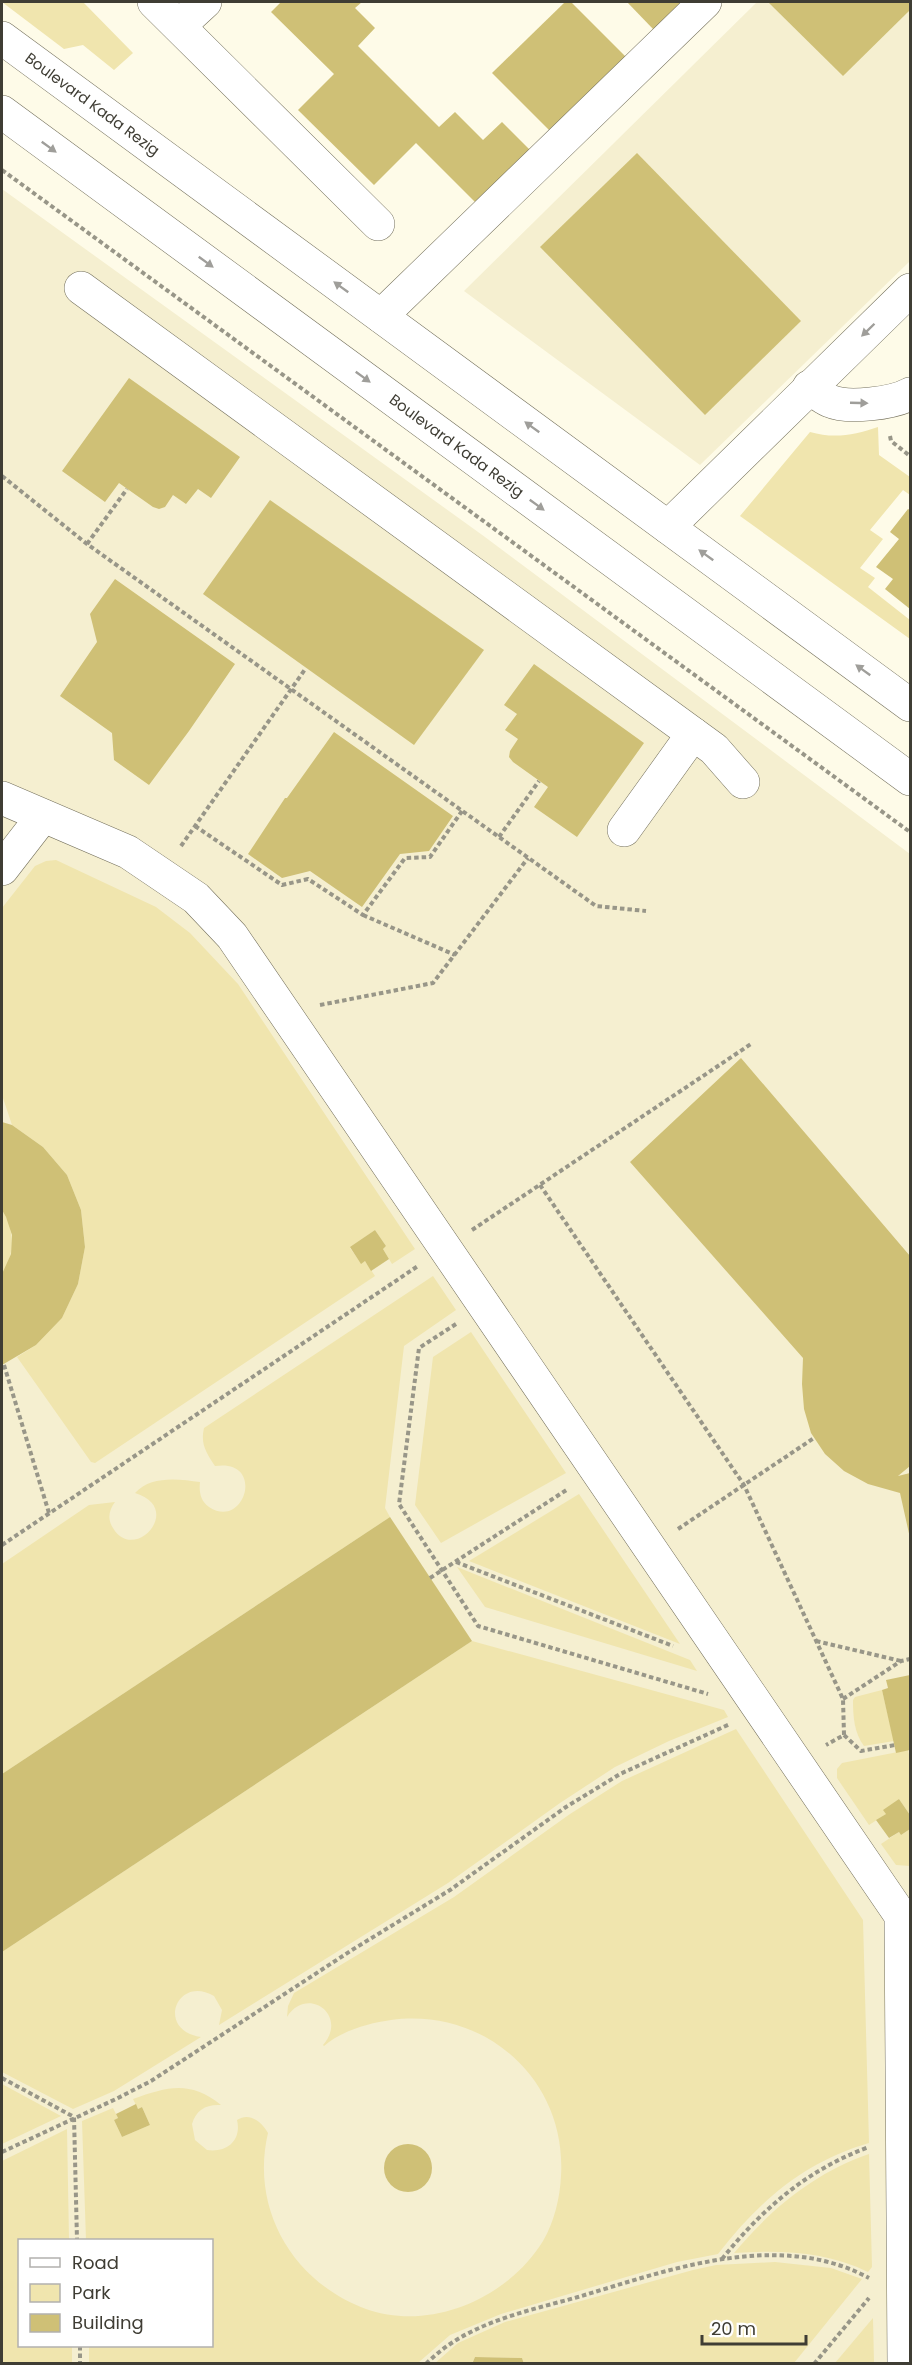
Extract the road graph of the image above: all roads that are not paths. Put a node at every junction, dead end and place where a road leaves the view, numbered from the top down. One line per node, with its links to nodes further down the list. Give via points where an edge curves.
1 (154, 2): 4 (main road)
2 (205, 2): 4 (main road)
3 (705, 2): 10 (main road)
4 (178, 26): 7 (main road)
5 (2, 38): 10 (main road, Boulevard Kada Rezig, one-way to 5)
6 (2, 112): 16 (main road, Boulevard Kada Rezig, one-way to 16)
7 (378, 224)
8 (81, 288): 15 (main road)
9 (910, 290): 11 (main road, one-way to 11)
10 (381, 316): 13 (main road, Boulevard Kada Rezig, one-way to 10)
11 (809, 387): 12 (main road, one-way to 12, via 831,402 863,404 887,402); 13 (main road)
12 (910, 393)
13 (668, 527): 14 (main road, Boulevard Kada Rezig, one-way to 13)
14 (910, 705)
15 (693, 734): 17 (main road, via 714,749); 20 (main road)
16 (910, 779)
17 (743, 782)
18 (2, 798): 19 (main road)
19 (43, 816): 21 (main road); 22 (main road, via 128,852 196,898 232,936 797,1763)
20 (624, 830)
21 (2, 869)
22 (906, 1909): 23 (main road)
23 (904, 2364)

